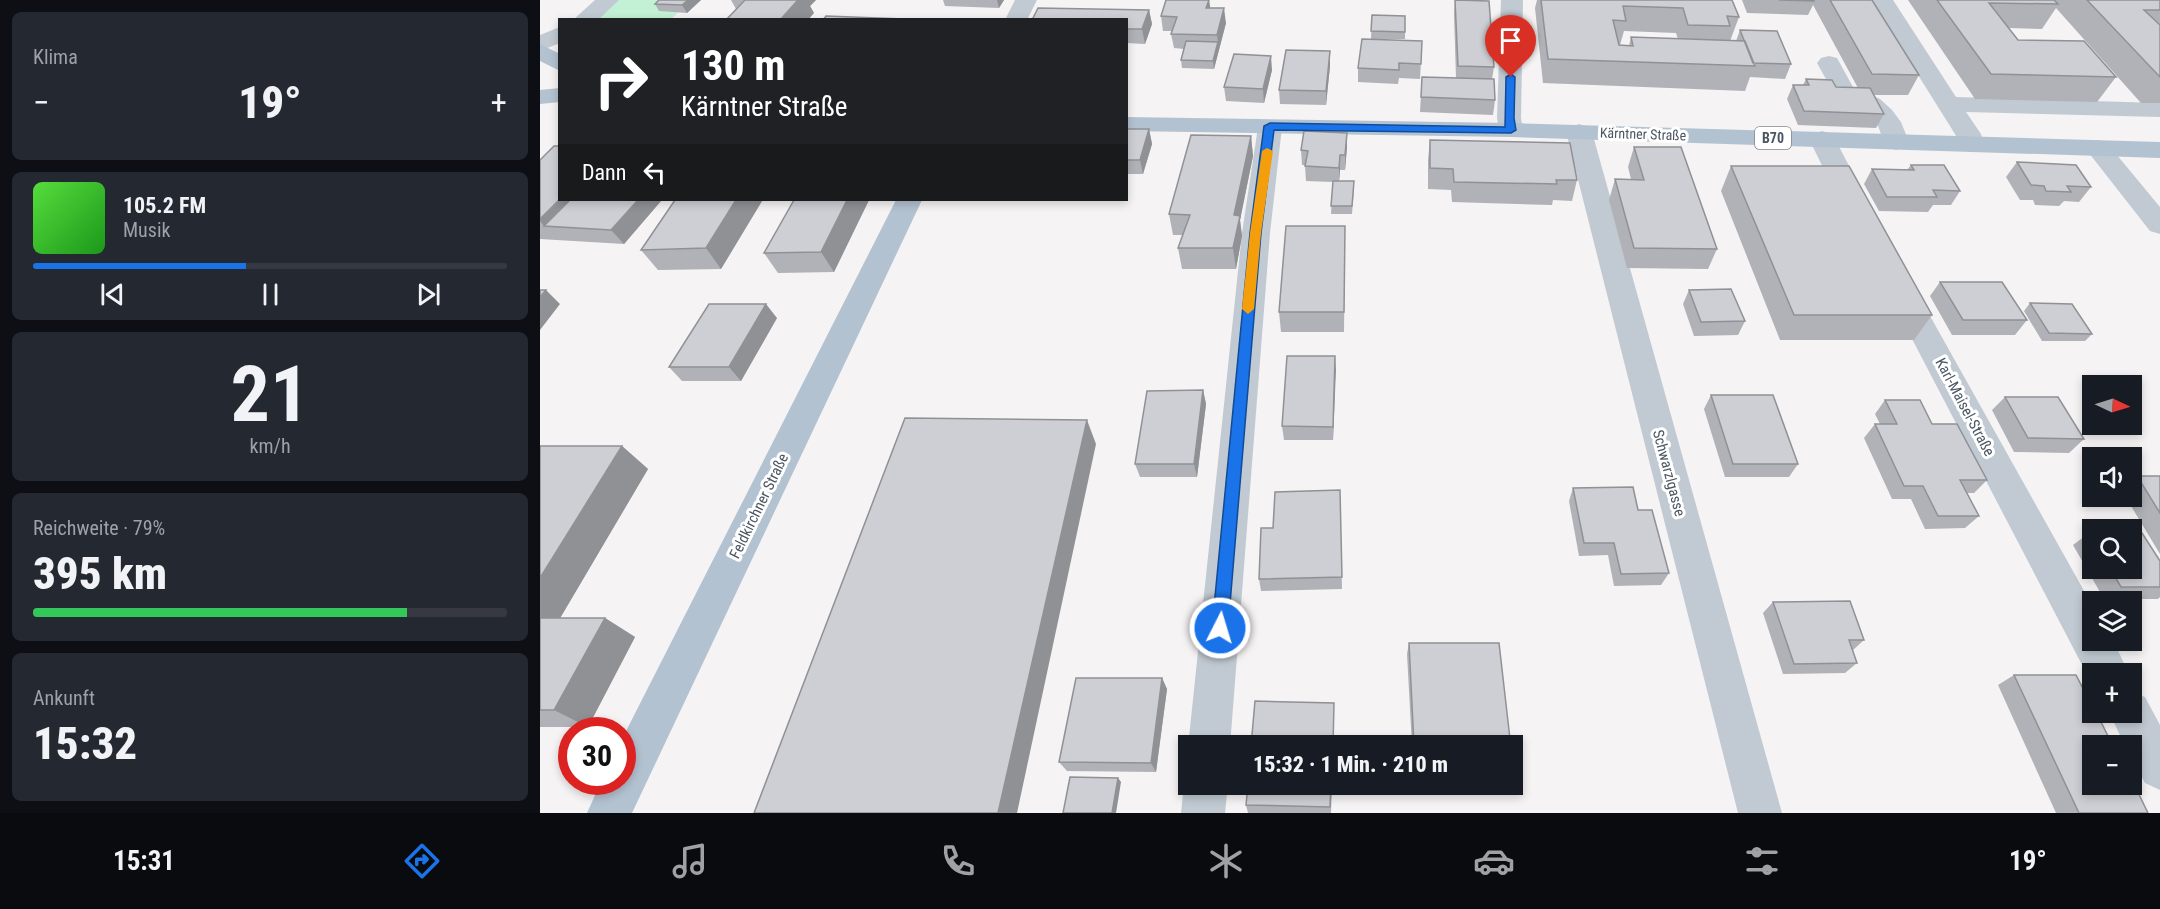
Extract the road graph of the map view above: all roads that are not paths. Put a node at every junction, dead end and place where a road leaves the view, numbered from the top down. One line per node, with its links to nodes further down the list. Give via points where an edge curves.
1 (608, 0): 5 (street)
2 (1026, 0): 6 (street)
3 (1512, 0): 16 (street)
4 (1882, 0): 12 (street)
5 (586, 18)
6 (1017, 18)
7 (558, 37): 8 (street)
8 (545, 59)
9 (1829, 63): 19 (street, via 1844,93 1870,101 1886,118)
10 (558, 95): 11 (main road)
11 (540, 97)
12 (1948, 104): 13 (street); 20 (street)
13 (2160, 111)
14 (1128, 124): 15 (main road, Kärntner Straße / B70)
15 (1270, 126): 16 (main road, Kärntner Straße / B70); 29 (street, via 1254,244)
16 (1511, 130): 17 (main road, Kärntner Straße / B70)
17 (1579, 132): 18 (main road, Kärntner Straße / B70); 34 (street, Schwarzlgasse)
18 (1822, 139): 19 (main road, Kärntner Straße / B70); 25 (street)
19 (1896, 142): 20 (main road, Kärntner Straße / B70)
20 (1971, 144): 21 (main road, Kärntner Straße / B70)
21 (2098, 148): 22 (main road, Kärntner Straße / B70); 24 (street)
22 (2160, 150)
23 (909, 201): 32 (main road, Feldkirchner Straße)
24 (2160, 225)
25 (1872, 234)
26 (1888, 265): 27 (street, Karl-Maisel-Straße)
27 (2103, 663)
28 (2136, 723): 30 (street)
29 (1210, 735)
30 (2160, 768)
31 (1205, 795): 33 (street)
32 (609, 813)
33 (1203, 813)
34 (1760, 813)

